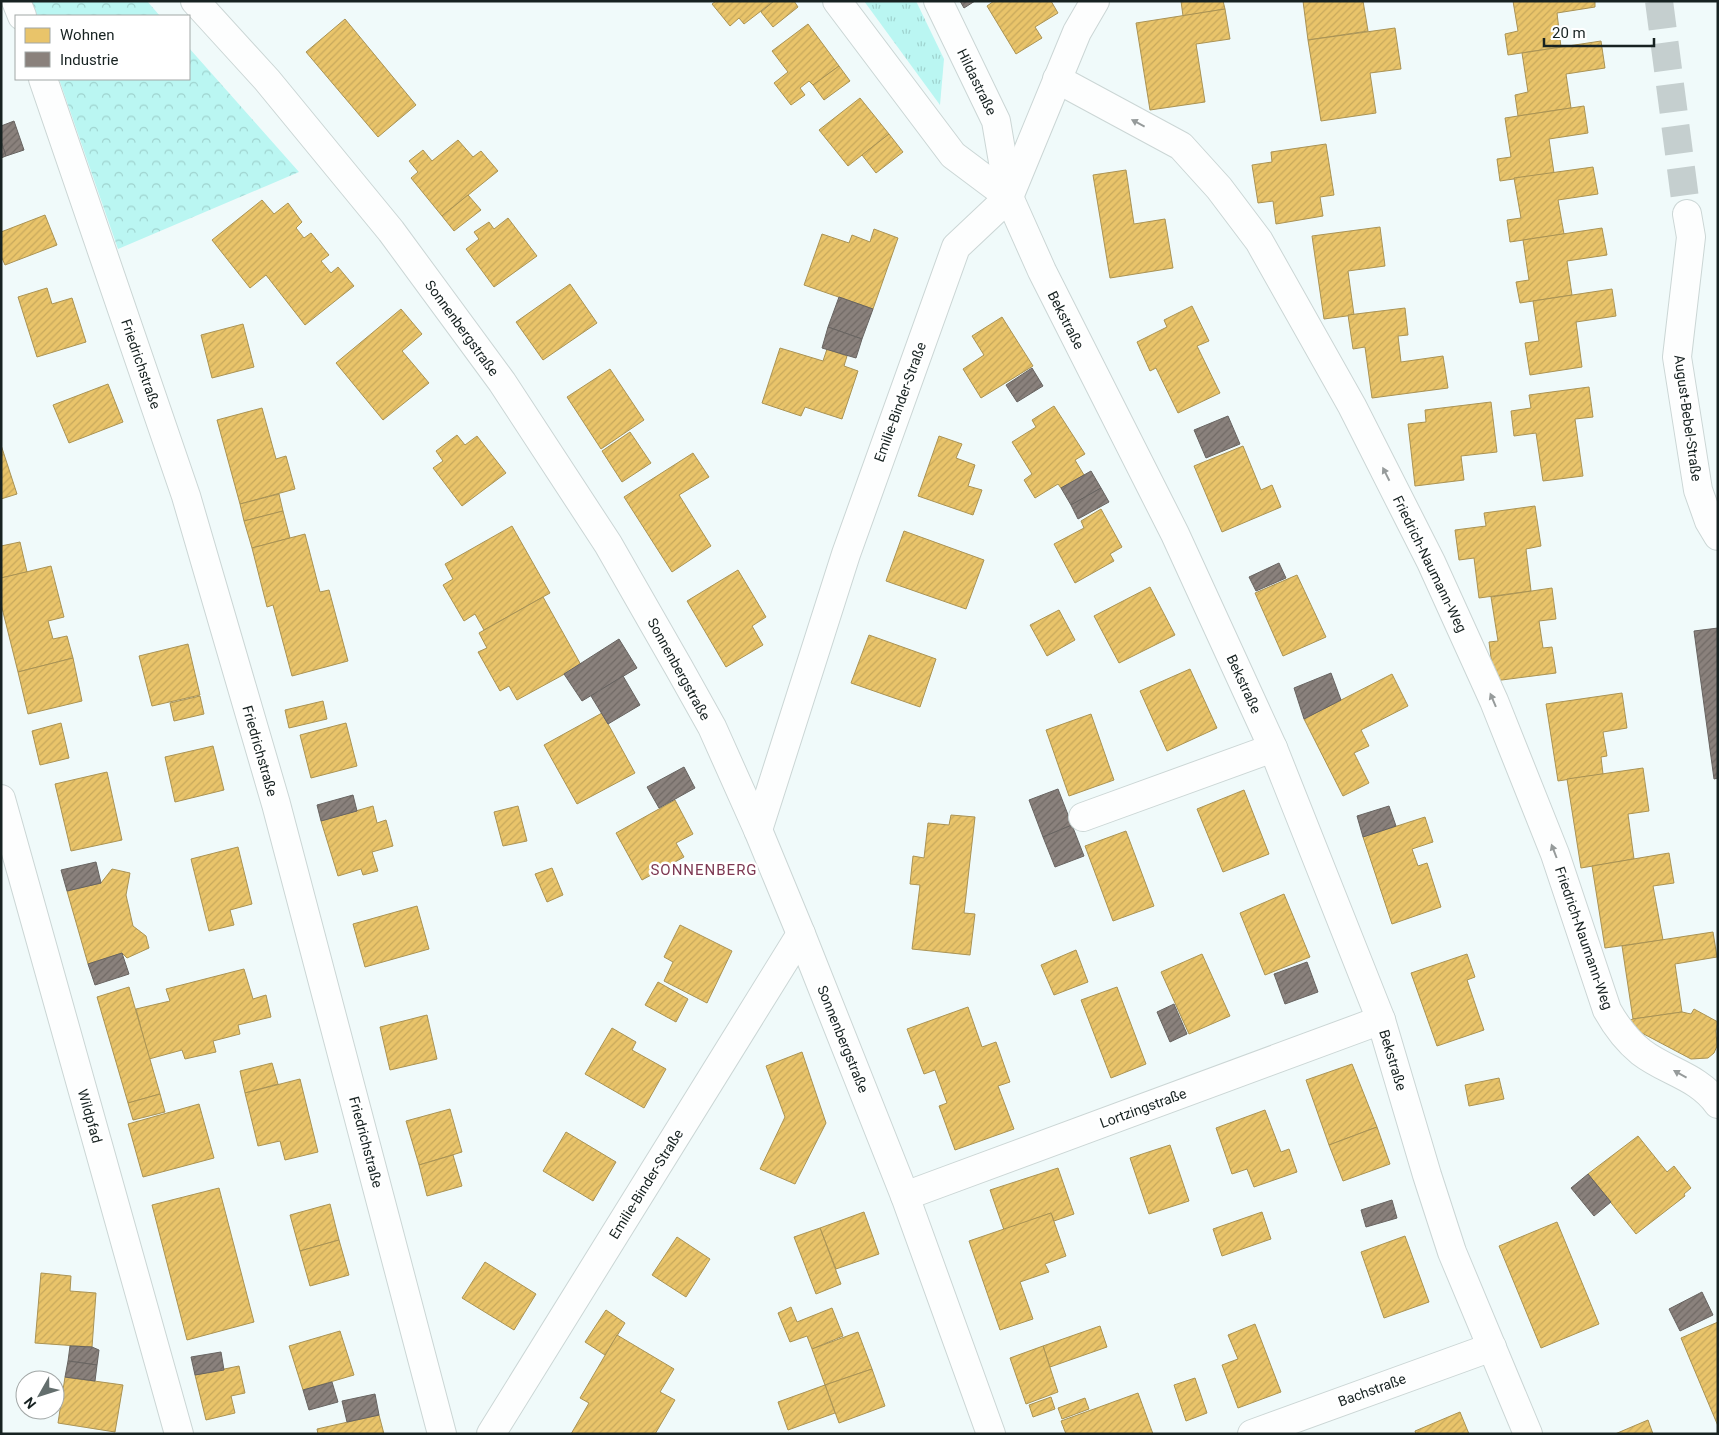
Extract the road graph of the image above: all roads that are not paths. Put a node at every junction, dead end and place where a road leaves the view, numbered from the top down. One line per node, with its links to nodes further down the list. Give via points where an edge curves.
1 (16, 1): 6 (street)
2 (195, 1): 15 (street, Sonnenbergstraße, via 267,80 391,230 502,382 608,544 647,611 712,727)
3 (837, 1): 9 (street, Bekstraße, via 953,155)
4 (938, 1): 9 (street, Hildastraße, via 996,121)
5 (1095, 1): 7 (street, Emilie-Binder-Straße)
6 (22, 15)
7 (1056, 79): 9 (street, Emilie-Binder-Straße); 18 (street, Friedrich-Naumann-Weg, one-way to 7, via 1710,1092 1696,1082 1642,1052 1619,1032 1607,1010 1555,854 1494,701 1431,562 1352,406 1259,241 1219,188 1181,146)
8 (43, 80): 22 (street, Friedrichstraße, via 186,496 276,804)
9 (1009, 197): 12 (street, Bekstraße, via 1042,270 1175,534); 15 (street, Emilie-Binder-Straße, via 956,247 846,554)
10 (1689, 226): 11 (street, August-Bebel-Straße, via 1677,357 1698,490 1709,522)
11 (1718, 536)
12 (1273, 748): 14 (street); 17 (street, Bekstraße)
13 (1, 799): 21 (street, Wildpfad)
14 (1083, 817)
15 (758, 830): 16 (street, Sonnenbergstraße)
16 (801, 934): 19 (street, Sonnenbergstraße); 23 (street, Emilie-Binder-Straße)
17 (1381, 1020): 19 (street, Lortzingstraße); 20 (street, Bekstraße, via 1452,1252)
18 (1718, 1104)
19 (905, 1196): 24 (street, Sonnenbergstraße)
20 (1492, 1347): 25 (street, Bachstraße); 26 (street, Bekstraße)
21 (179, 1434)
22 (442, 1434)
23 (491, 1434)
24 (991, 1434)
25 (1252, 1434)
26 (1528, 1434)

